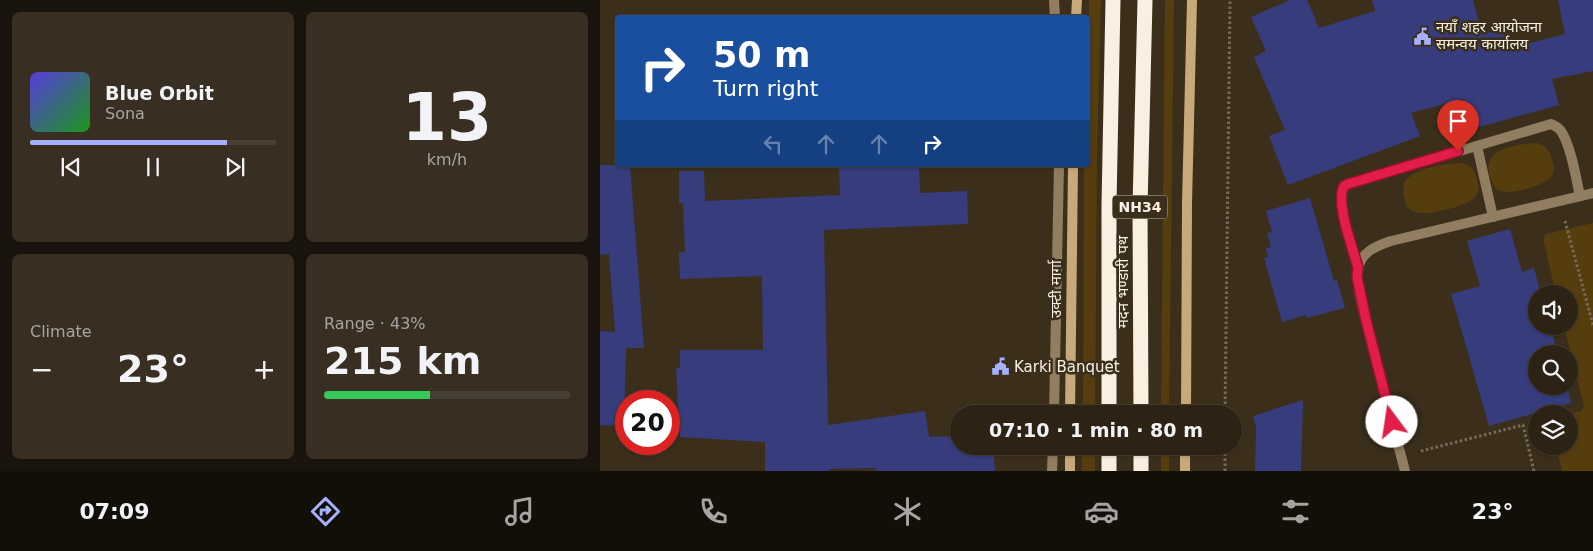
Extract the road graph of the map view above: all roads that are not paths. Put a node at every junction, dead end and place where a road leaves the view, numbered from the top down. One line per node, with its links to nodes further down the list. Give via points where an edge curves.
1 (1054, 0): 6 (lane)
2 (1077, 0): 7 (street)
3 (1113, 0): 17 (highway, मदन भण्डारी पथ / NH34)
4 (1145, 0): 18 (highway, मदन भण्डारी पथ / NH34, via 1140,207)
5 (1192, 0): 19 (street)
6 (1055, 15)
7 (1076, 15)
8 (1477, 146): 12 (lane, via 1551,124 1556,126 1565,140); 13 (lane); 14 (lane, via 1344,186 1340,196 1342,212)
9 (1059, 167): 15 (lane)
10 (1073, 167): 16 (street, उक्टी मार्गा)
11 (1593, 193): 12 (lane)
12 (1580, 196): 13 (lane)
13 (1493, 217): 14 (lane, via 1376,246 1362,259)
14 (1358, 268): 30 (lane, via 1366,320)
15 (1054, 405)
16 (1070, 405)
17 (1109, 405)
18 (1141, 405)
19 (1186, 405)
20 (1053, 455): 25 (lane)
21 (1070, 455): 26 (street)
22 (1109, 455): 27 (highway)
23 (1141, 455): 28 (highway)
24 (1185, 455): 29 (street)
25 (1052, 471)
26 (1070, 471)
27 (1110, 471)
28 (1141, 471)
29 (1185, 471)
30 (1405, 471)

